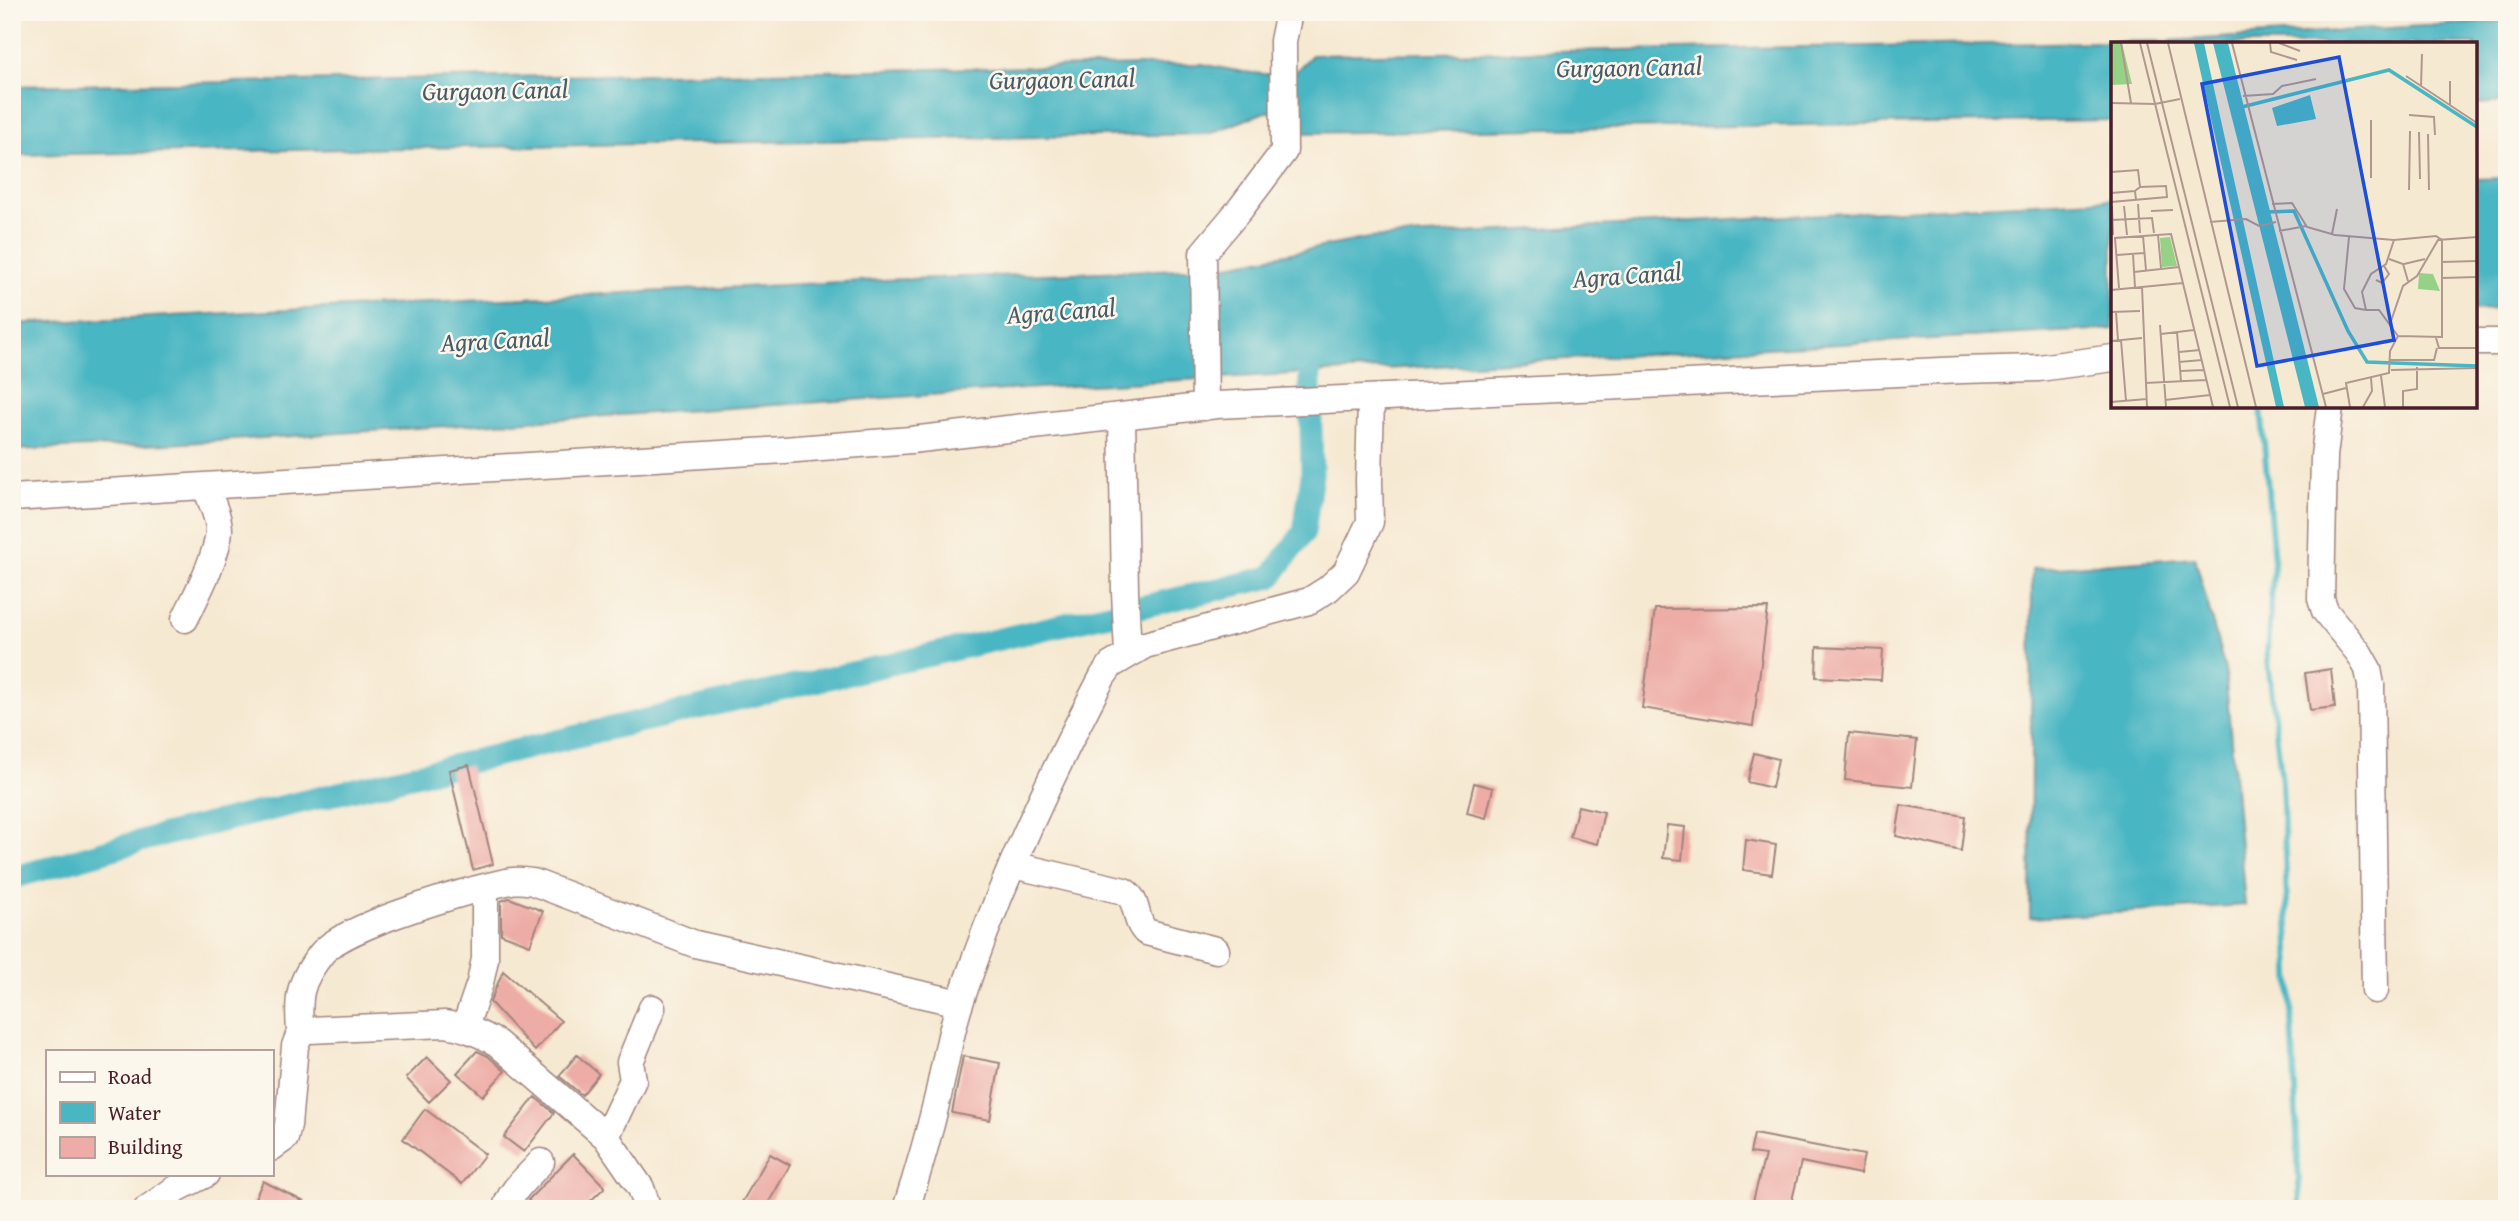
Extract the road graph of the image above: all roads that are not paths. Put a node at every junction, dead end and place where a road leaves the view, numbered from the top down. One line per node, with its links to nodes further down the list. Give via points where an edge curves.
1 (1289, 12): 6 (street, via 1283,41 1284,151 1203,253)
2 (2477, 342): 3 (street)
3 (2507, 342)
4 (2111, 358): 5 (street, via 2039,368)
5 (1371, 398): 6 (street); 12 (street, via 1370,522 1346,572 1309,601 1145,645)
6 (1205, 407): 8 (street)
7 (2330, 408): 16 (street, via 2320,588 2325,611 2359,653 2371,685)
8 (1122, 416): 9 (street, via 784,450); 12 (street)
9 (206, 487): 10 (street); 11 (street, via 218,523 218,539)
10 (12, 498)
11 (185, 619)
12 (1128, 654): 13 (street, via 1103,676)
13 (1013, 865): 15 (street, via 1124,891 1135,901 1146,932); 17 (street)
14 (485, 888): 17 (street, via 514,880 533,882 695,944); 19 (street, via 485,958); 20 (street, via 369,925 335,941 302,984)
15 (1216, 950)
16 (2375, 990)
17 (960, 1003): 28 (street)
18 (652, 1008): 21 (street, via 630,1062 633,1080)
19 (465, 1027): 20 (street, via 445,1024); 21 (street, via 496,1043)
20 (300, 1032): 22 (street, via 285,1138)
21 (606, 1138): 27 (street, via 641,1188)
22 (273, 1146)
23 (541, 1162): 26 (street, via 512,1194)
24 (202, 1176): 25 (street)
25 (147, 1209)
26 (506, 1209)
27 (648, 1209)
28 (906, 1209)

